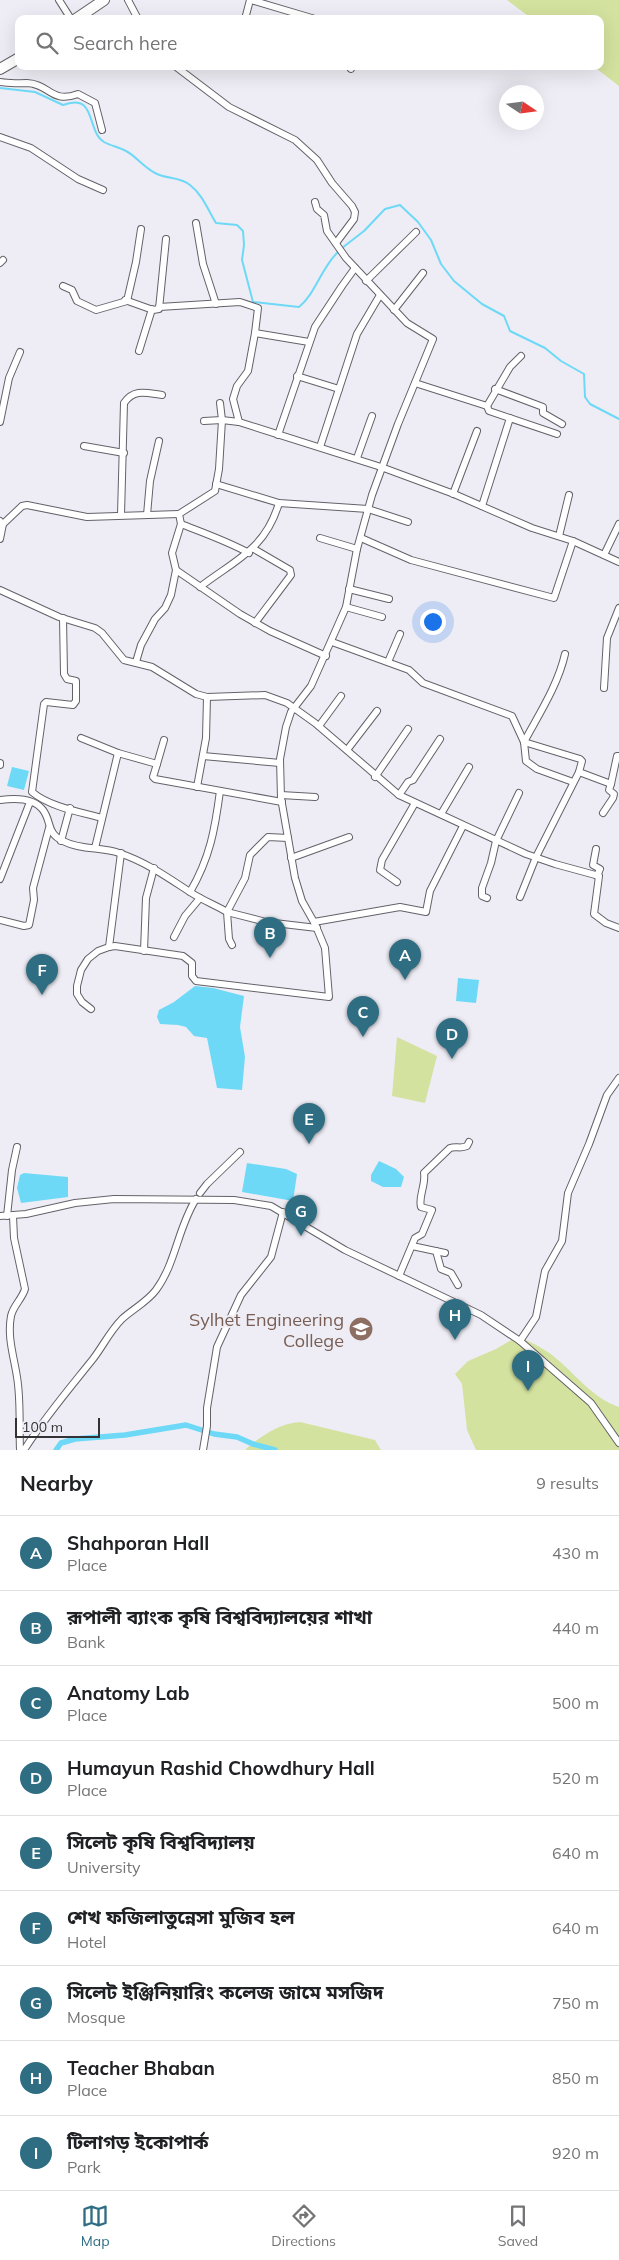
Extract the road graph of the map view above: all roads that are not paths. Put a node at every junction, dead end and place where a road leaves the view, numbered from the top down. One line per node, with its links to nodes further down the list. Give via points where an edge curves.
1 (59, 0): 5 (street)
2 (104, 0): 6 (main road)
3 (128, 0): 7 (street)
4 (250, 0): 8 (street); 9 (street)
5 (68, 15)
6 (82, 15)
7 (136, 15)
8 (246, 15)
9 (301, 15)
10 (15, 60): 11 (main road)
11 (0, 69)
12 (180, 70): 22 (street, via 229,106 295,140 317,160 355,212 354,219)
13 (0, 82): 14 (street, via 13,85 28,83 67,98 78,94 95,103)
14 (102, 130)
15 (0, 137): 16 (street, via 31,148 78,179)
16 (103, 190)
17 (315, 202): 22 (street, via 324,215 327,231)
18 (196, 223): 29 (street, via 203,264)
19 (141, 229): 28 (street, via 136,262)
20 (416, 232): 25 (street)
21 (166, 239): 30 (street)
22 (336, 243): 23 (street)
23 (355, 268): 25 (street); 34 (street, via 326,309)
24 (423, 273): 32 (street)
25 (366, 280): 27 (street)
26 (63, 286): 28 (street, via 72,290 76,301 96,310)
27 (380, 295): 32 (street); 40 (street, via 357,334)
28 (124, 300): 31 (street)
29 (216, 304): 30 (street); 33 (street, via 240,302 258,308)
30 (159, 307): 31 (street, via 159,310)
31 (152, 310): 35 (street)
32 (394, 310): 39 (street, via 407,323 433,339)
33 (255, 333): 34 (street); 50 (street, via 248,371 237,386 233,399)
34 (309, 342): 38 (street)
35 (139, 351)
36 (20, 352): 49 (street, via 9,378)
37 (521, 356): 41 (street)
38 (297, 376): 40 (street); 54 (street)
39 (415, 384): 44 (street); 60 (street)
40 (339, 389): 57 (street)
41 (495, 389): 44 (street); 51 (street, via 544,407 545,416)
42 (162, 395): 58 (street, via 138,392 128,397 124,406)
43 (220, 403): 47 (street)
44 (487, 406): 46 (street, via 489,411)
45 (372, 416): 59 (street)
46 (510, 418): 53 (street); 65 (street)
47 (222, 420): 48 (street); 50 (street); 61 (street)
48 (204, 421)
49 (0, 422)
50 (239, 422): 54 (street)
51 (562, 424)
52 (477, 430): 62 (street)
53 (556, 434)
54 (278, 435): 57 (street)
55 (159, 441): 68 (street)
56 (84, 446): 58 (street)
57 (320, 447): 59 (street)
58 (124, 453): 69 (street)
59 (357, 458): 60 (street)
60 (382, 466): 62 (street); 66 (street)
61 (216, 484): 64 (street); 67 (street, via 215,491)
62 (453, 494): 65 (street)
63 (569, 495): 74 (street)
64 (279, 503): 66 (street); 80 (street, via 274,519)
65 (482, 506): 74 (street)
66 (368, 509): 71 (street); 76 (street)
67 (179, 514): 68 (street); 72 (street)
68 (147, 515): 69 (street)
69 (121, 516): 70 (street, via 87,517 27,505)
70 (2, 522): 77 (street)
71 (408, 522)
72 (181, 524): 80 (street); 83 (street, via 172,553)
73 (619, 524): 81 (street)
74 (559, 536): 78 (street)
75 (320, 538): 79 (street)
76 (361, 538): 78 (street, via 411,560 554,598); 79 (street)
77 (0, 539)
78 (573, 541): 81 (street)
79 (357, 549): 85 (street)
80 (251, 551): 84 (street); 92 (street, via 290,570 292,574)
81 (604, 555): 82 (street)
82 (619, 562)
83 (176, 570): 84 (street); 97 (street, via 171,595 141,645)
84 (200, 587): 92 (street)
85 (349, 589): 87 (street); 88 (street)
86 (0, 590): 91 (street)
87 (389, 599)
88 (346, 607): 90 (street); 94 (street)
89 (619, 608): 99 (street, via 607,638)
90 (382, 617)
91 (63, 618): 97 (street, via 95,628 124,660); 130 (street, via 64,674 67,679 76,681 76,701 73,705 44,704 32,792)
92 (255, 622): 96 (street)
93 (400, 634): 98 (street)
94 (332, 642): 96 (street); 98 (street)
95 (565, 654): 109 (street, via 550,694)
96 (326, 656): 102 (street, via 311,686)
97 (136, 662): 100 (street, via 152,667 196,694)
98 (388, 662): 109 (street, via 409,670 424,683 512,716)
99 (604, 688)
100 (207, 696): 102 (street, via 265,695); 112 (street)
101 (341, 696): 104 (street)
102 (295, 707): 104 (street); 114 (street, via 286,727)
103 (377, 711): 110 (street)
104 (319, 726): 110 (street)
105 (408, 729): 118 (street)
106 (81, 738): 111 (street)
107 (440, 739): 124 (street)
108 (164, 740): 115 (street)
109 (524, 742): 117 (street, via 580,759); 119 (street, via 526,761 537,769)
110 (347, 750): 118 (street)
111 (118, 753): 115 (street); 133 (street)
112 (203, 756): 114 (street); 121 (street)
113 (619, 756): 120 (street)
114 (280, 763): 126 (street)
115 (157, 764): 121 (street, via 154,779)
116 (469, 767): 132 (street)
117 (579, 772): 119 (street); 120 (street)
118 (375, 777): 124 (street)
119 (573, 782): 143 (street)
120 (611, 784): 131 (street, via 609,790 614,794 613,798)
121 (197, 786): 122 (street)
122 (220, 791): 126 (street); 149 (street, via 211,849)
123 (519, 793): 139 (street)
124 (399, 796): 129 (street)
125 (315, 797): 126 (street)
126 (281, 798): 137 (street)
127 (0, 800): 128 (street, via 11,798)
128 (30, 802): 134 (street, via 43,810); 147 (street)
129 (415, 803): 132 (street); 148 (street, via 382,860 382,874)
130 (70, 808): 133 (street); 138 (street)
131 (603, 812)
132 (441, 814): 135 (street)
133 (102, 818): 140 (street)
134 (49, 826): 138 (street); 154 (street, via 33,888 29,925)
135 (463, 826): 139 (street); 155 (street, via 430,891 426,912 400,907)
136 (349, 837): 144 (street)
137 (288, 838): 144 (street); 153 (street, via 268,837 250,854 245,878)
138 (61, 841): 140 (street)
139 (496, 841): 143 (street); 152 (street, via 482,888 482,896)
140 (95, 848): 142 (street)
141 (596, 849): 146 (street, via 593,864 600,869)
142 (121, 853): 145 (street); 159 (street)
143 (536, 857): 146 (street); 150 (street)
144 (291, 858): 155 (street, via 302,901)
145 (154, 868): 149 (street); 160 (street, via 146,898)
146 (598, 876): 156 (street, via 594,914)
147 (0, 879)
148 (397, 882)
149 (190, 892): 151 (street)
150 (520, 897)
151 (200, 898): 153 (street); 157 (street)
152 (487, 898)
153 (227, 912): 155 (street, via 266,922); 158 (street)
154 (0, 920)
155 (316, 925): 160 (street, via 325,948 329,997 196,981 192,976 192,963 187,958)
156 (619, 928)
157 (174, 937)
158 (232, 945)
159 (109, 947): 160 (street); 161 (street, via 88,959 81,970 77,994)
160 (144, 952)
161 (91, 1009)
162 (619, 1078): 174 (street, via 607,1095 568,1193 562,1241 544,1271 536,1317)
163 (469, 1142): 169 (street, via 463,1148 450,1148 424,1173 425,1186 420,1204 432,1210 422,1234)
164 (17, 1147): 168 (street)
165 (240, 1152): 166 (street)
166 (198, 1196): 167 (street, via 256,1202); 168 (street, via 75,1203); 177 (street, via 156,1291 107,1337)
167 (283, 1212): 172 (street, via 345,1250); 178 (street, via 271,1257 241,1295 217,1347)
168 (7, 1216): 176 (street, via 25,1289 11,1315 10,1346 20,1401)
169 (412, 1246): 170 (street); 172 (street)
170 (436, 1251): 171 (street); 173 (street, via 441,1269 451,1273)
171 (445, 1253)
172 (398, 1276): 174 (street, via 481,1315)
173 (458, 1285)
174 (520, 1341): 175 (street, via 592,1403)
175 (619, 1443)
176 (20, 1450)
177 (24, 1450)
178 (203, 1450)

